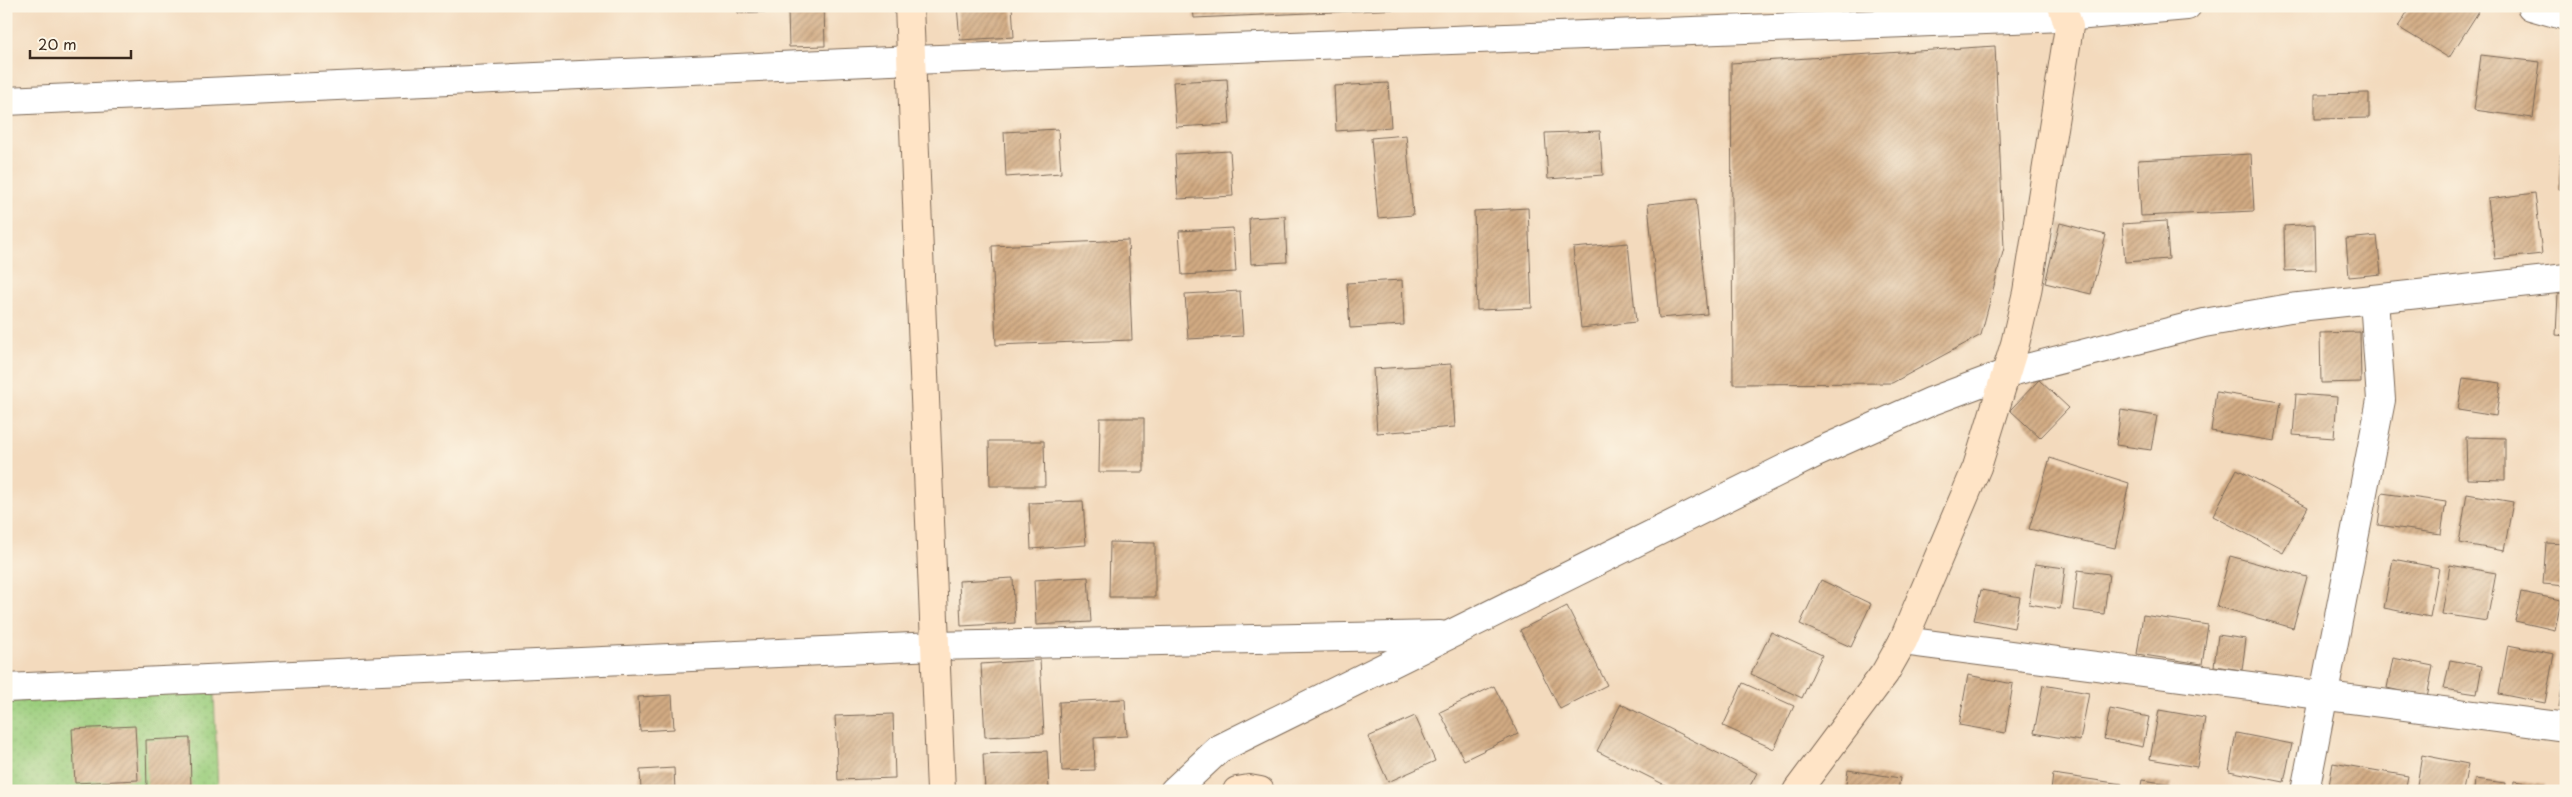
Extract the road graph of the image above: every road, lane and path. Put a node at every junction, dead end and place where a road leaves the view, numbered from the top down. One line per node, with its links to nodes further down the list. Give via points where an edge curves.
1 (909, 6): 6 (street)
2 (2187, 6): 4 (street)
3 (2531, 6): 5 (street)
4 (2064, 12): 6 (street); 10 (street, via 2069,27 2027,292)
5 (2566, 16)
6 (913, 60): 7 (street); 13 (street)
7 (6, 101)
8 (2566, 278): 9 (street)
9 (2374, 299): 10 (street, via 2290,308 2204,323); 15 (street, via 2381,400)
10 (2007, 373): 11 (street, via 1932,401 1816,453); 12 (street, via 1977,467)
11 (1446, 635): 13 (street); 18 (street, via 1219,749)
12 (1903, 641): 15 (street); 21 (street, via 1885,673)
13 (935, 646): 14 (street); 17 (street)
14 (6, 688)
15 (2324, 696): 16 (street); 22 (street)
16 (2566, 727)
17 (941, 791)
18 (1174, 791)
19 (1237, 791): 20 (street)
20 (1260, 791)
21 (1797, 791)
22 (2305, 791)

